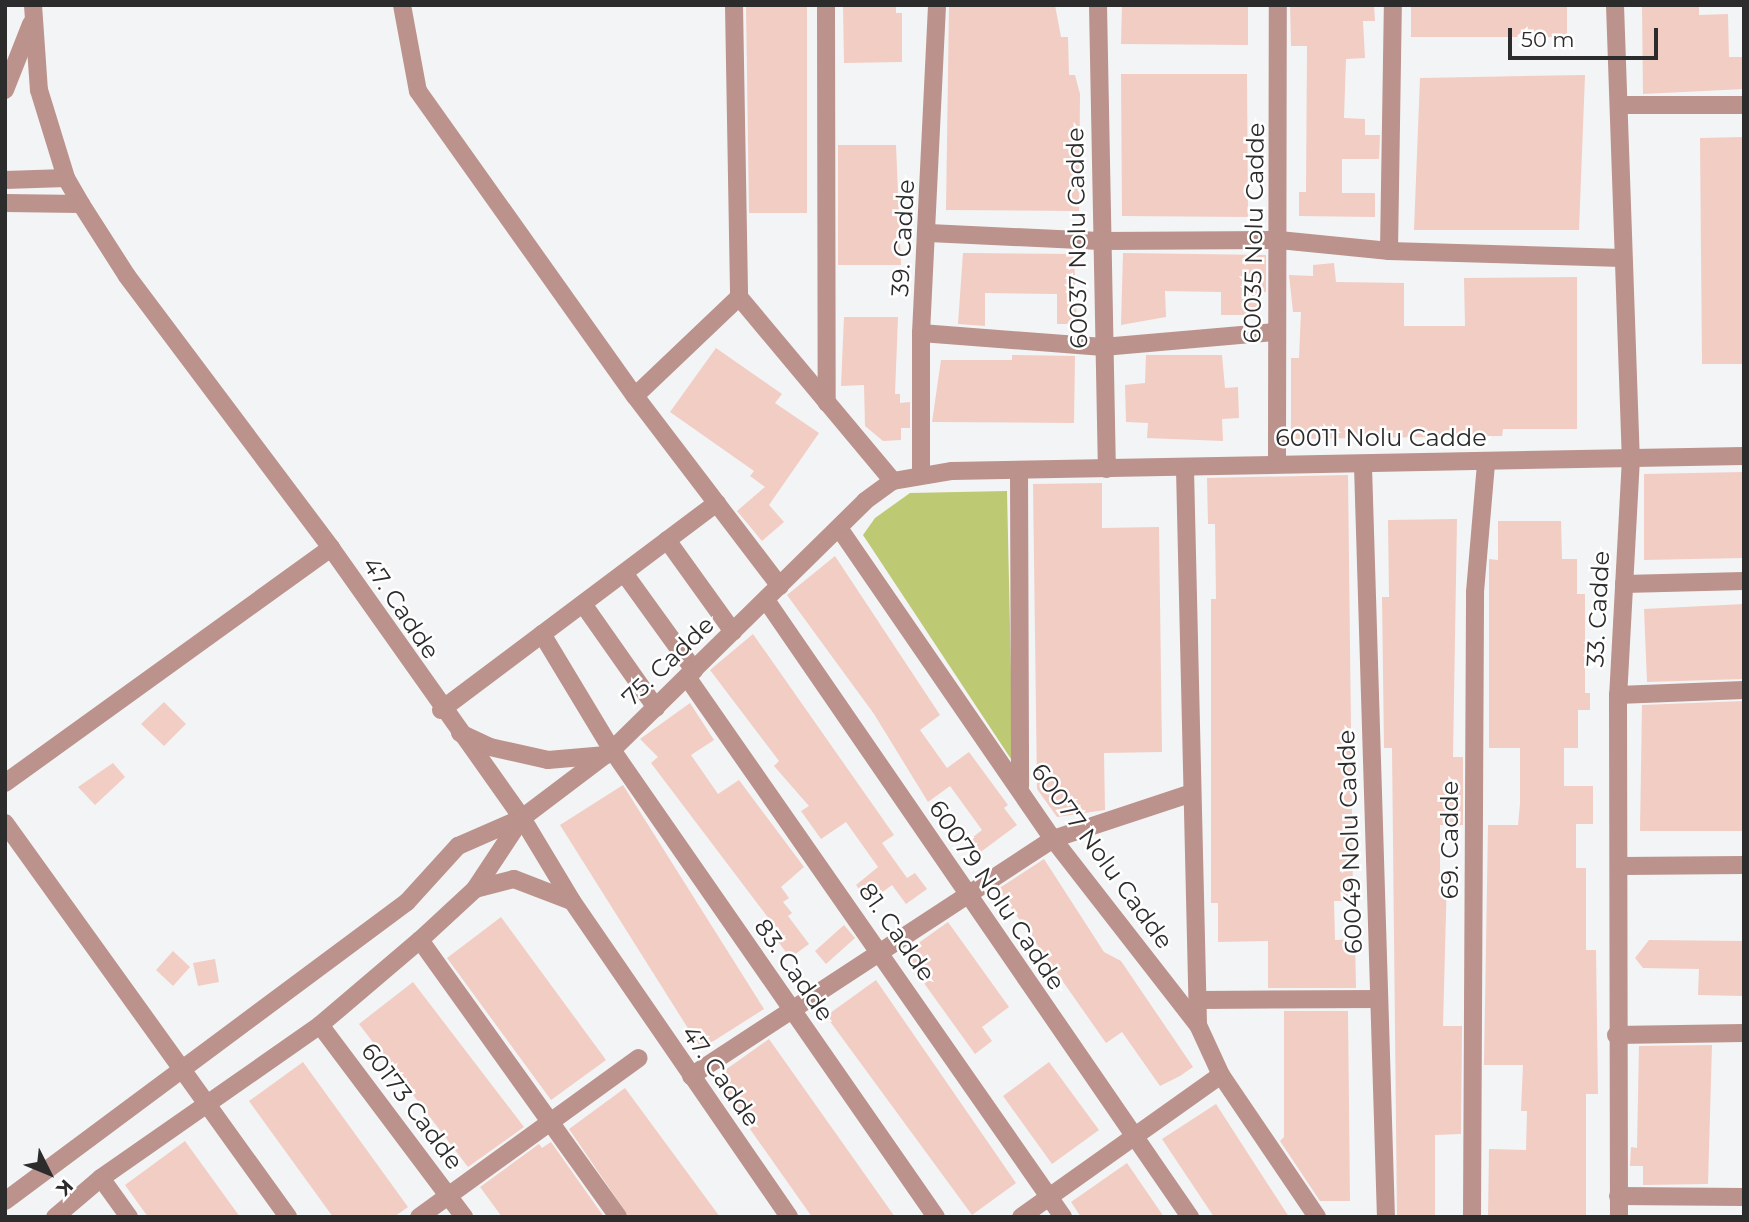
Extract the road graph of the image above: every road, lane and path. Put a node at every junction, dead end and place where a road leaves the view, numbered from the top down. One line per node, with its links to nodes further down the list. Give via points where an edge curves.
1 (402, 5): 26 (street, via 418,91)
2 (734, 5): 22 (street)
3 (826, 5): 27 (street)
4 (937, 5): 17 (street, 39. Cadde)
5 (1098, 5): 19 (street, 60037 Nolu Cadde)
6 (1278, 5): 18 (street, 60035 Nolu Cadde)
7 (1393, 5): 20 (street)
8 (1615, 5): 11 (street, 33. Cadde)
9 (33, 11): 10 (street); 13 (street, 47. Cadde, via 39,90)
10 (5, 90)
11 (1623, 105): 12 (street); 21 (street, 33. Cadde)
12 (1744, 105)
13 (66, 178): 14 (street); 16 (street, 47. Cadde)
14 (5, 180)
15 (5, 203): 16 (street)
16 (81, 204): 41 (street, 47. Cadde, via 127,276)
17 (929, 233): 19 (street); 24 (street, 39. Cadde)
18 (1279, 240): 19 (street); 20 (street); 23 (street, 60035 Nolu Cadde)
19 (1100, 241): 25 (street, 60037 Nolu Cadde)
20 (1389, 251): 21 (street)
21 (1622, 258): 29 (street, 33. Cadde)
22 (739, 297): 26 (street); 27 (street)
23 (1276, 332): 25 (street); 30 (street, 60035 Nolu Cadde)
24 (921, 333): 25 (street); 36 (street, 39. Cadde)
25 (1103, 347): 34 (street, 60037 Nolu Cadde)
26 (635, 396): 38 (street)
27 (827, 403): 37 (street)
28 (1744, 456): 29 (street, 60011 Nolu Cadde)
29 (1631, 458): 31 (street, 60011 Nolu Cadde); 44 (street, 33. Cadde)
30 (1277, 462): 32 (street, 60011 Nolu Cadde); 33 (street, 60011 Nolu Cadde)
31 (1486, 463): 32 (street, 60011 Nolu Cadde); 103 (street, 69. Cadde, via 1475,592)
32 (1363, 466): 70 (street, 60049 Nolu Cadde)
33 (1185, 468): 34 (street, 60011 Nolu Cadde); 59 (street)
34 (1107, 469): 35 (street, 60011 Nolu Cadde)
35 (1019, 470): 36 (street, 60011 Nolu Cadde); 58 (street)
36 (920, 474): 37 (street, 60011 Nolu Cadde)
37 (893, 481): 39 (street, 75. Cadde)
38 (717, 503): 40 (street); 45 (street)
39 (839, 528): 45 (street, 75. Cadde); 58 (street, 60077 Nolu Cadde)
40 (667, 540): 42 (street); 48 (street)
41 (331, 548): 54 (street, 47. Cadde); 57 (street)
42 (624, 573): 47 (street); 50 (street, 81. Cadde)
43 (1744, 581): 44 (street)
44 (1624, 584): 52 (street, 33. Cadde)
45 (780, 586): 46 (street, 75. Cadde)
46 (766, 600): 48 (street, 75. Cadde); 66 (street, 60079 Nolu Cadde)
47 (583, 604): 49 (street); 53 (street)
48 (733, 632): 50 (street, 75. Cadde)
49 (542, 634): 54 (street); 56 (street, 83. Cadde)
50 (690, 673): 53 (street, 75. Cadde); 69 (street, 81. Cadde)
51 (1744, 690): 52 (street)
52 (1618, 695): 64 (street, 33. Cadde)
53 (656, 708): 56 (street, 75. Cadde)
54 (441, 710): 55 (street, 47. Cadde)
55 (457, 732): 56 (street, via 490,747 548,760); 60 (street, 47. Cadde)
56 (609, 753): 60 (street, 75. Cadde); 72 (street, 83. Cadde)
57 (5, 783)
58 (1020, 786): 62 (street, 60077 Nolu Cadde)
59 (1192, 793): 62 (street); 71 (street)
60 (522, 818): 65 (street); 67 (street, 47. Cadde); 78 (street, via 458,846 407,902)
61 (5, 823): 78 (street)
62 (1053, 839): 66 (street); 73 (street, 60077 Nolu Cadde)
63 (1744, 865): 64 (street)
64 (1622, 866): 76 (street, 33. Cadde)
65 (475, 889): 67 (street, via 514,879); 68 (street)
66 (967, 895): 69 (street); 83 (street, 60079 Nolu Cadde)
67 (572, 901): 80 (street, 47. Cadde)
68 (420, 940): 74 (street); 82 (street)
69 (881, 951): 72 (street); 87 (street, 81. Cadde)
70 (1379, 999): 71 (street); 102 (street, 60049 Nolu Cadde)
71 (1198, 1000): 73 (street)
72 (791, 1008): 80 (street); 97 (street, 83. Cadde)
73 (1198, 1024): 79 (street, 60077 Nolu Cadde)
74 (320, 1025): 81 (street); 85 (street, 60173 Cadde)
75 (1744, 1033): 76 (street)
76 (1616, 1035): 86 (street, 33. Cadde)
77 (639, 1058): 82 (street)
78 (180, 1071): 81 (street); 89 (street)
79 (1221, 1075): 83 (street); 101 (street, 60077 Nolu Cadde)
80 (691, 1076): 96 (street, 47. Cadde)
81 (206, 1104): 84 (street); 92 (street)
82 (550, 1122): 85 (street); 95 (street)
83 (1132, 1138): 87 (street); 100 (street, 60079 Nolu Cadde)
84 (101, 1178): 90 (street); 91 (street)
85 (449, 1196): 93 (street); 94 (street, 60173 Cadde)
86 (1618, 1196): 88 (street); 104 (street, 33. Cadde)
87 (1049, 1197): 98 (street); 99 (street, 81. Cadde)
88 (1744, 1198)
89 (5, 1201)
90 (55, 1217)
91 (129, 1217)
92 (288, 1217)
93 (419, 1217)
94 (464, 1217)
95 (618, 1217)
96 (789, 1217)
97 (936, 1217)
98 (1021, 1217)
99 (1063, 1217)
100 (1190, 1217)
101 (1317, 1217)
102 (1386, 1217)
103 (1472, 1217)
104 (1619, 1217)

